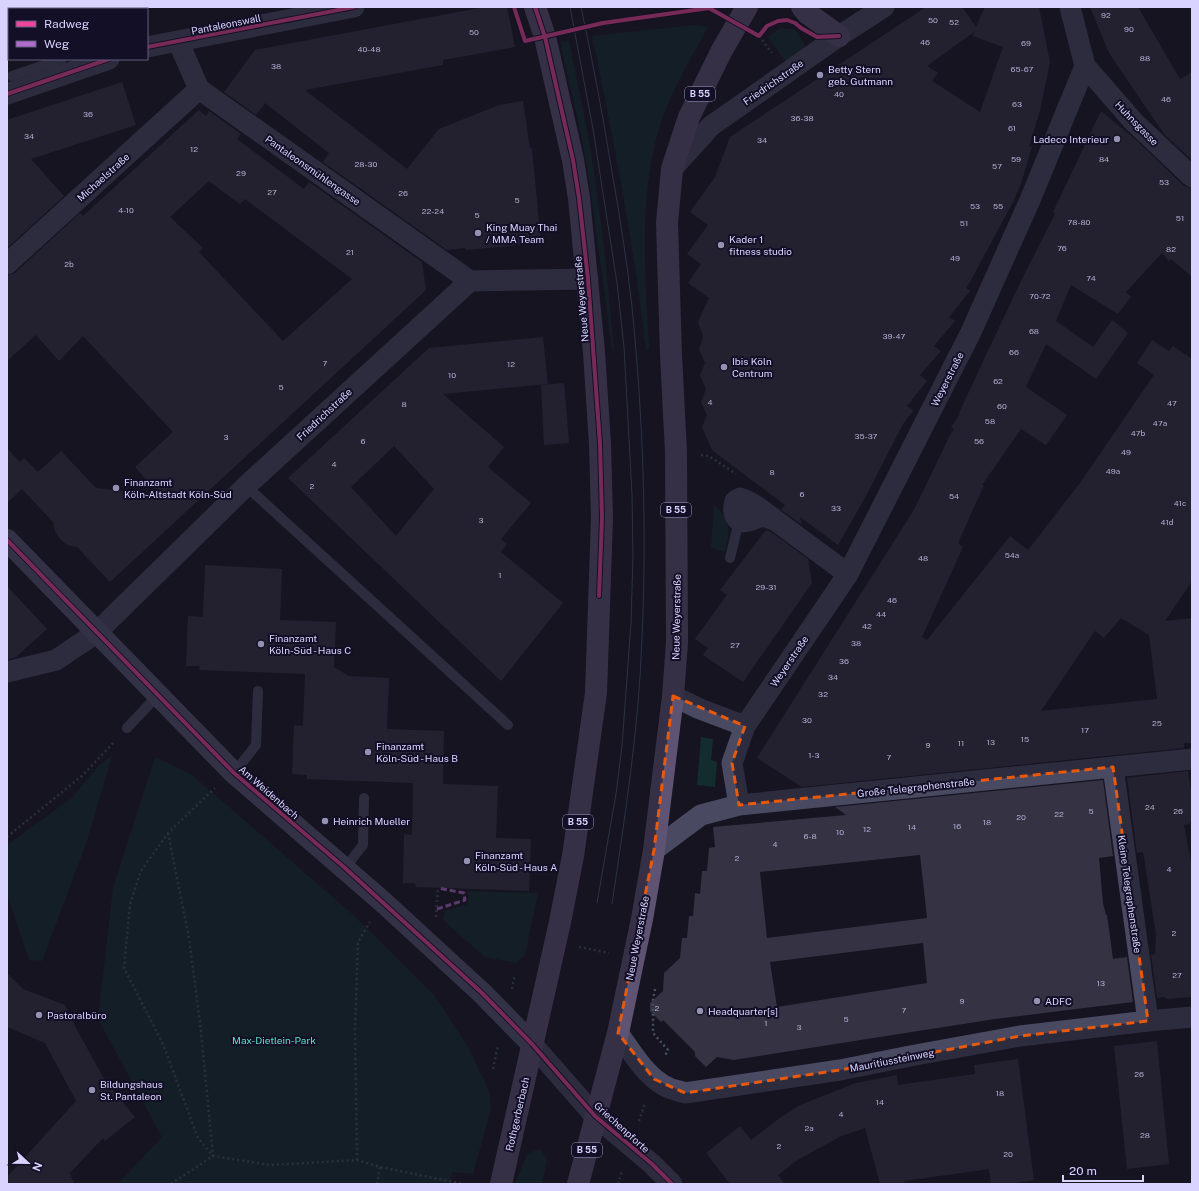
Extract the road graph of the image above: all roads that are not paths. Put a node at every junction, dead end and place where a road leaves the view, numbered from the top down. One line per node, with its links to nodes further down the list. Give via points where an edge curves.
1 (354, 7): 8 (street, Pantaleonswall)
2 (535, 7): 18 (main road, Neue Weyerstraße / B 55, via 573,160)
3 (747, 7): 15 (main road, Neue Weyerstraße / B 55, via 722,50 689,117)
4 (802, 7): 7 (main road)
5 (884, 7): 7 (street, Friedrichstraße, via 859,18)
6 (1070, 7): 12 (street)
7 (839, 36): 15 (street, Friedrichstraße, via 711,126)
8 (178, 41): 9 (street, Pantaleonswall); 14 (street)
9 (149, 45)
10 (60, 60): 13 (lane)
11 (101, 60): 13 (street)
12 (1085, 66): 16 (street, Huhnsgasse, via 1134,122); 24 (street, Weyerstraße, via 1030,200 971,332)
13 (9, 85)
14 (199, 89): 17 (street, Michaelstraße); 19 (street, Pantaleonsmühlengasse)
15 (672, 168): 29 (main road, Neue Weyerstraße / B 55, via 667,223 676,452)
16 (1192, 176)
17 (7, 264)
18 (588, 279): 19 (street); 43 (main road, Neue Weyerstraße / B 55, via 600,444 602,518 596,693 573,856)
19 (470, 281): 20 (street, Friedrichstraße)
20 (246, 486): 25 (street, Friedrichstraße); 30 (lane)
21 (736, 503): 23 (lane); 24 (street, via 776,521)
22 (7, 540): 25 (street, Am Weidenbach)
23 (730, 558)
24 (848, 574): 31 (street, Weyerstraße)
25 (96, 633): 26 (street, Friedrichstraße, via 56,660); 28 (street, Am Weidenbach)
26 (7, 672)
27 (258, 691): 35 (lane, via 256,745)
28 (158, 695): 32 (lane); 35 (street, Am Weidenbach)
29 (674, 696): 31 (street); 38 (main road, Neue Weyerstraße / B 55)
30 (508, 725)
31 (745, 726): 37 (street, Weyerstraße, via 732,763)
32 (127, 728)
33 (1192, 759): 34 (street, Große Telegraphenstraße)
34 (1113, 767): 37 (street, Große Telegraphenstraße); 41 (street, Kleine Telegraphenstraße)
35 (233, 773): 39 (street, Am Weidenbach)
36 (364, 798): 39 (lane, via 363,845)
37 (739, 805): 38 (street, Große Telegraphenstraße, via 701,815)
38 (654, 850): 42 (main road, Neue Weyerstraße / B 55)
39 (345, 868): 43 (street, Am Weidenbach, via 482,993)
40 (1192, 1017): 41 (street, Mauritiussteinweg)
41 (1148, 1021): 42 (street, Mauritiussteinweg, via 1020,1036 840,1070 685,1093 670,1089 654,1079)
42 (618, 1033): 44 (main road, Neue Weyerstraße / B 55)
43 (532, 1044): 44 (street, Griechenpforte); 45 (main road, Rothgerberbach / B 55)
44 (595, 1116): 46 (main road, B 55); 47 (street, Griechenpforte)
45 (501, 1184)
46 (578, 1184)
47 (672, 1184)

